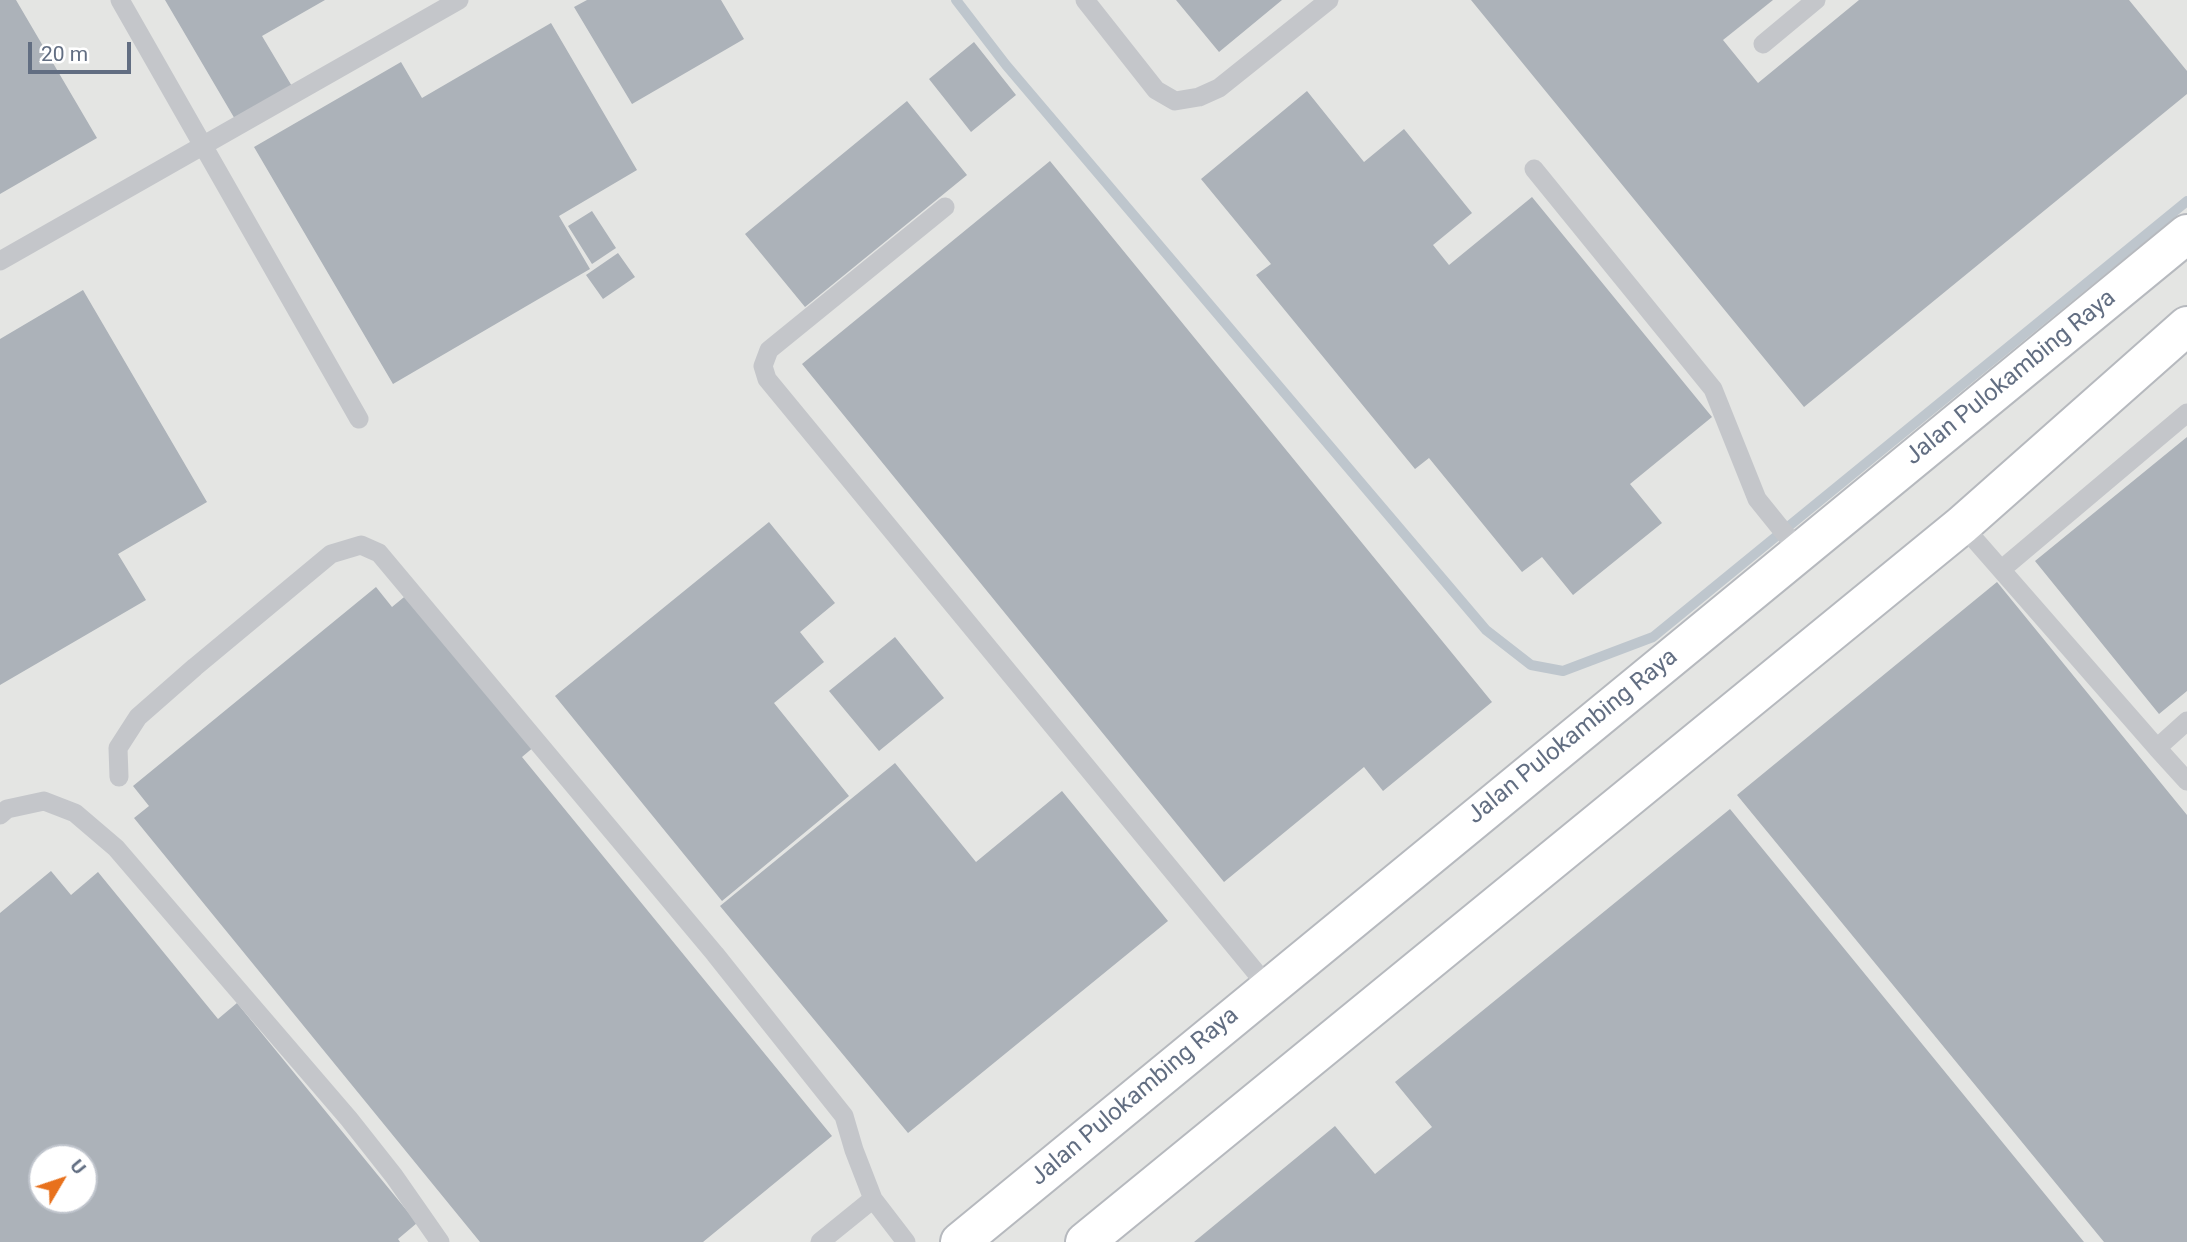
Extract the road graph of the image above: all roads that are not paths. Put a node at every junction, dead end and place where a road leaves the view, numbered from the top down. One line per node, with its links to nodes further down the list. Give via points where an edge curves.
1 (120, 0): 7 (lane)
2 (459, 0): 7 (lane)
3 (1085, 0): 4 (lane, via 1156,90 1175,101 1219,88)
4 (1329, 0)
5 (1816, 0): 6 (lane)
6 (1763, 44)
7 (205, 146): 11 (lane); 14 (lane)
8 (1534, 169): 16 (lane, via 1713,389 1757,499)
9 (945, 207): 23 (lane, via 769,350 763,366 767,379)
10 (2187, 234): 16 (street, Jalan Pulokambing Raya)
11 (0, 261)
12 (2187, 326): 15 (street)
13 (2187, 413): 17 (lane)
14 (359, 419)
15 (1962, 525): 17 (lane); 29 (street)
16 (1793, 544): 23 (street, Jalan Pulokambing Raya)
17 (2002, 569): 19 (lane)
18 (2187, 721): 19 (lane)
19 (2157, 748): 21 (lane)
20 (119, 777): 24 (lane, via 118,748 138,717 195,667 331,554 361,545 379,554 641,864 844,1116)
21 (2187, 781)
22 (0, 815): 25 (lane, via 7,809 44,801 75,813 116,848 349,1119)
23 (1268, 987): 28 (street, Jalan Pulokambing Raya)
24 (873, 1199): 26 (lane); 27 (lane)
25 (440, 1242)
26 (820, 1242)
27 (906, 1242)
28 (960, 1242)
29 (1085, 1242)

